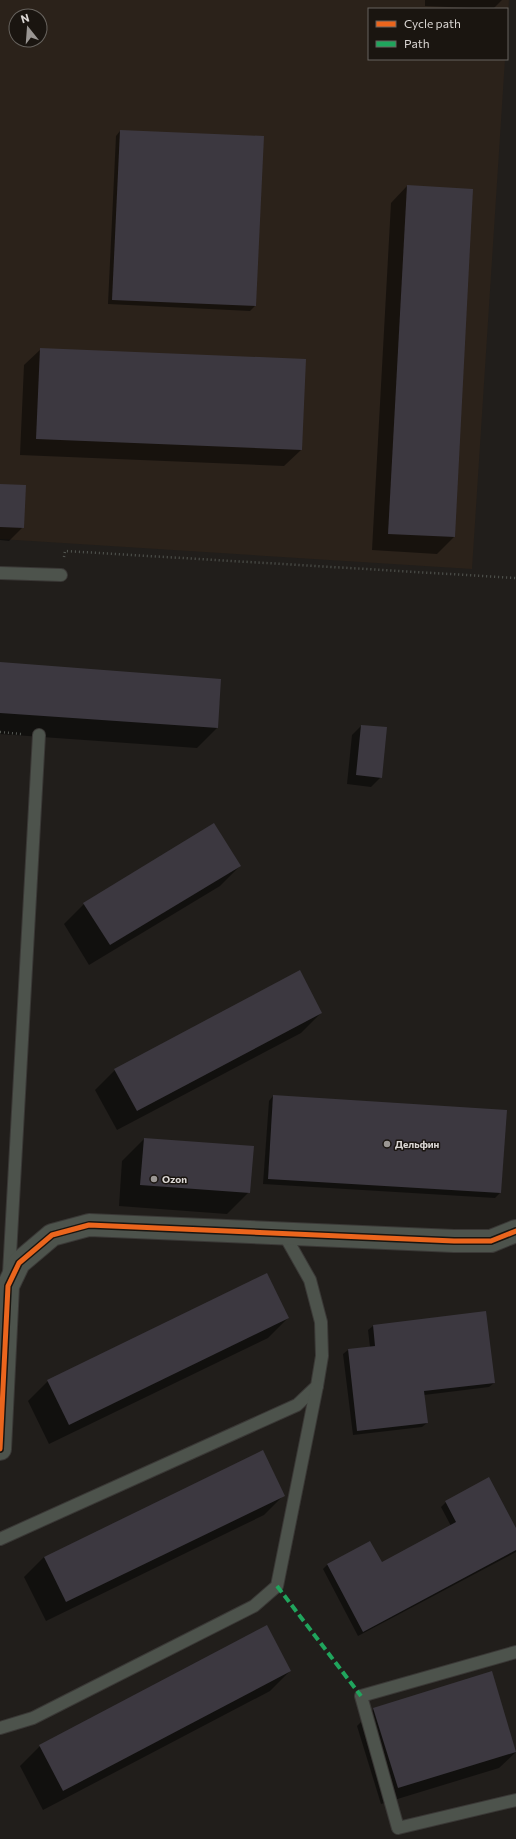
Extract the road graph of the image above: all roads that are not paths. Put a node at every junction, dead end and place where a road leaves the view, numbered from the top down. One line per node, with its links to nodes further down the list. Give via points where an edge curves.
1 (0, 573): 2 (lane)
2 (62, 575)
3 (39, 735): 6 (lane)
4 (516, 1231): 5 (street, via 491,1241)
5 (284, 1234): 6 (street, via 89,1225 52,1235 19,1263); 7 (lane, via 310,1280 321,1322 322,1356)
6 (8, 1286): 8 (street)
7 (317, 1386): 9 (lane, via 297,1405); 11 (lane, via 277,1586 254,1606 33,1718)
8 (0, 1449)
9 (0, 1539)
10 (516, 1652): 12 (lane, via 361,1696 398,1828)
11 (0, 1728)
12 (516, 1800)

